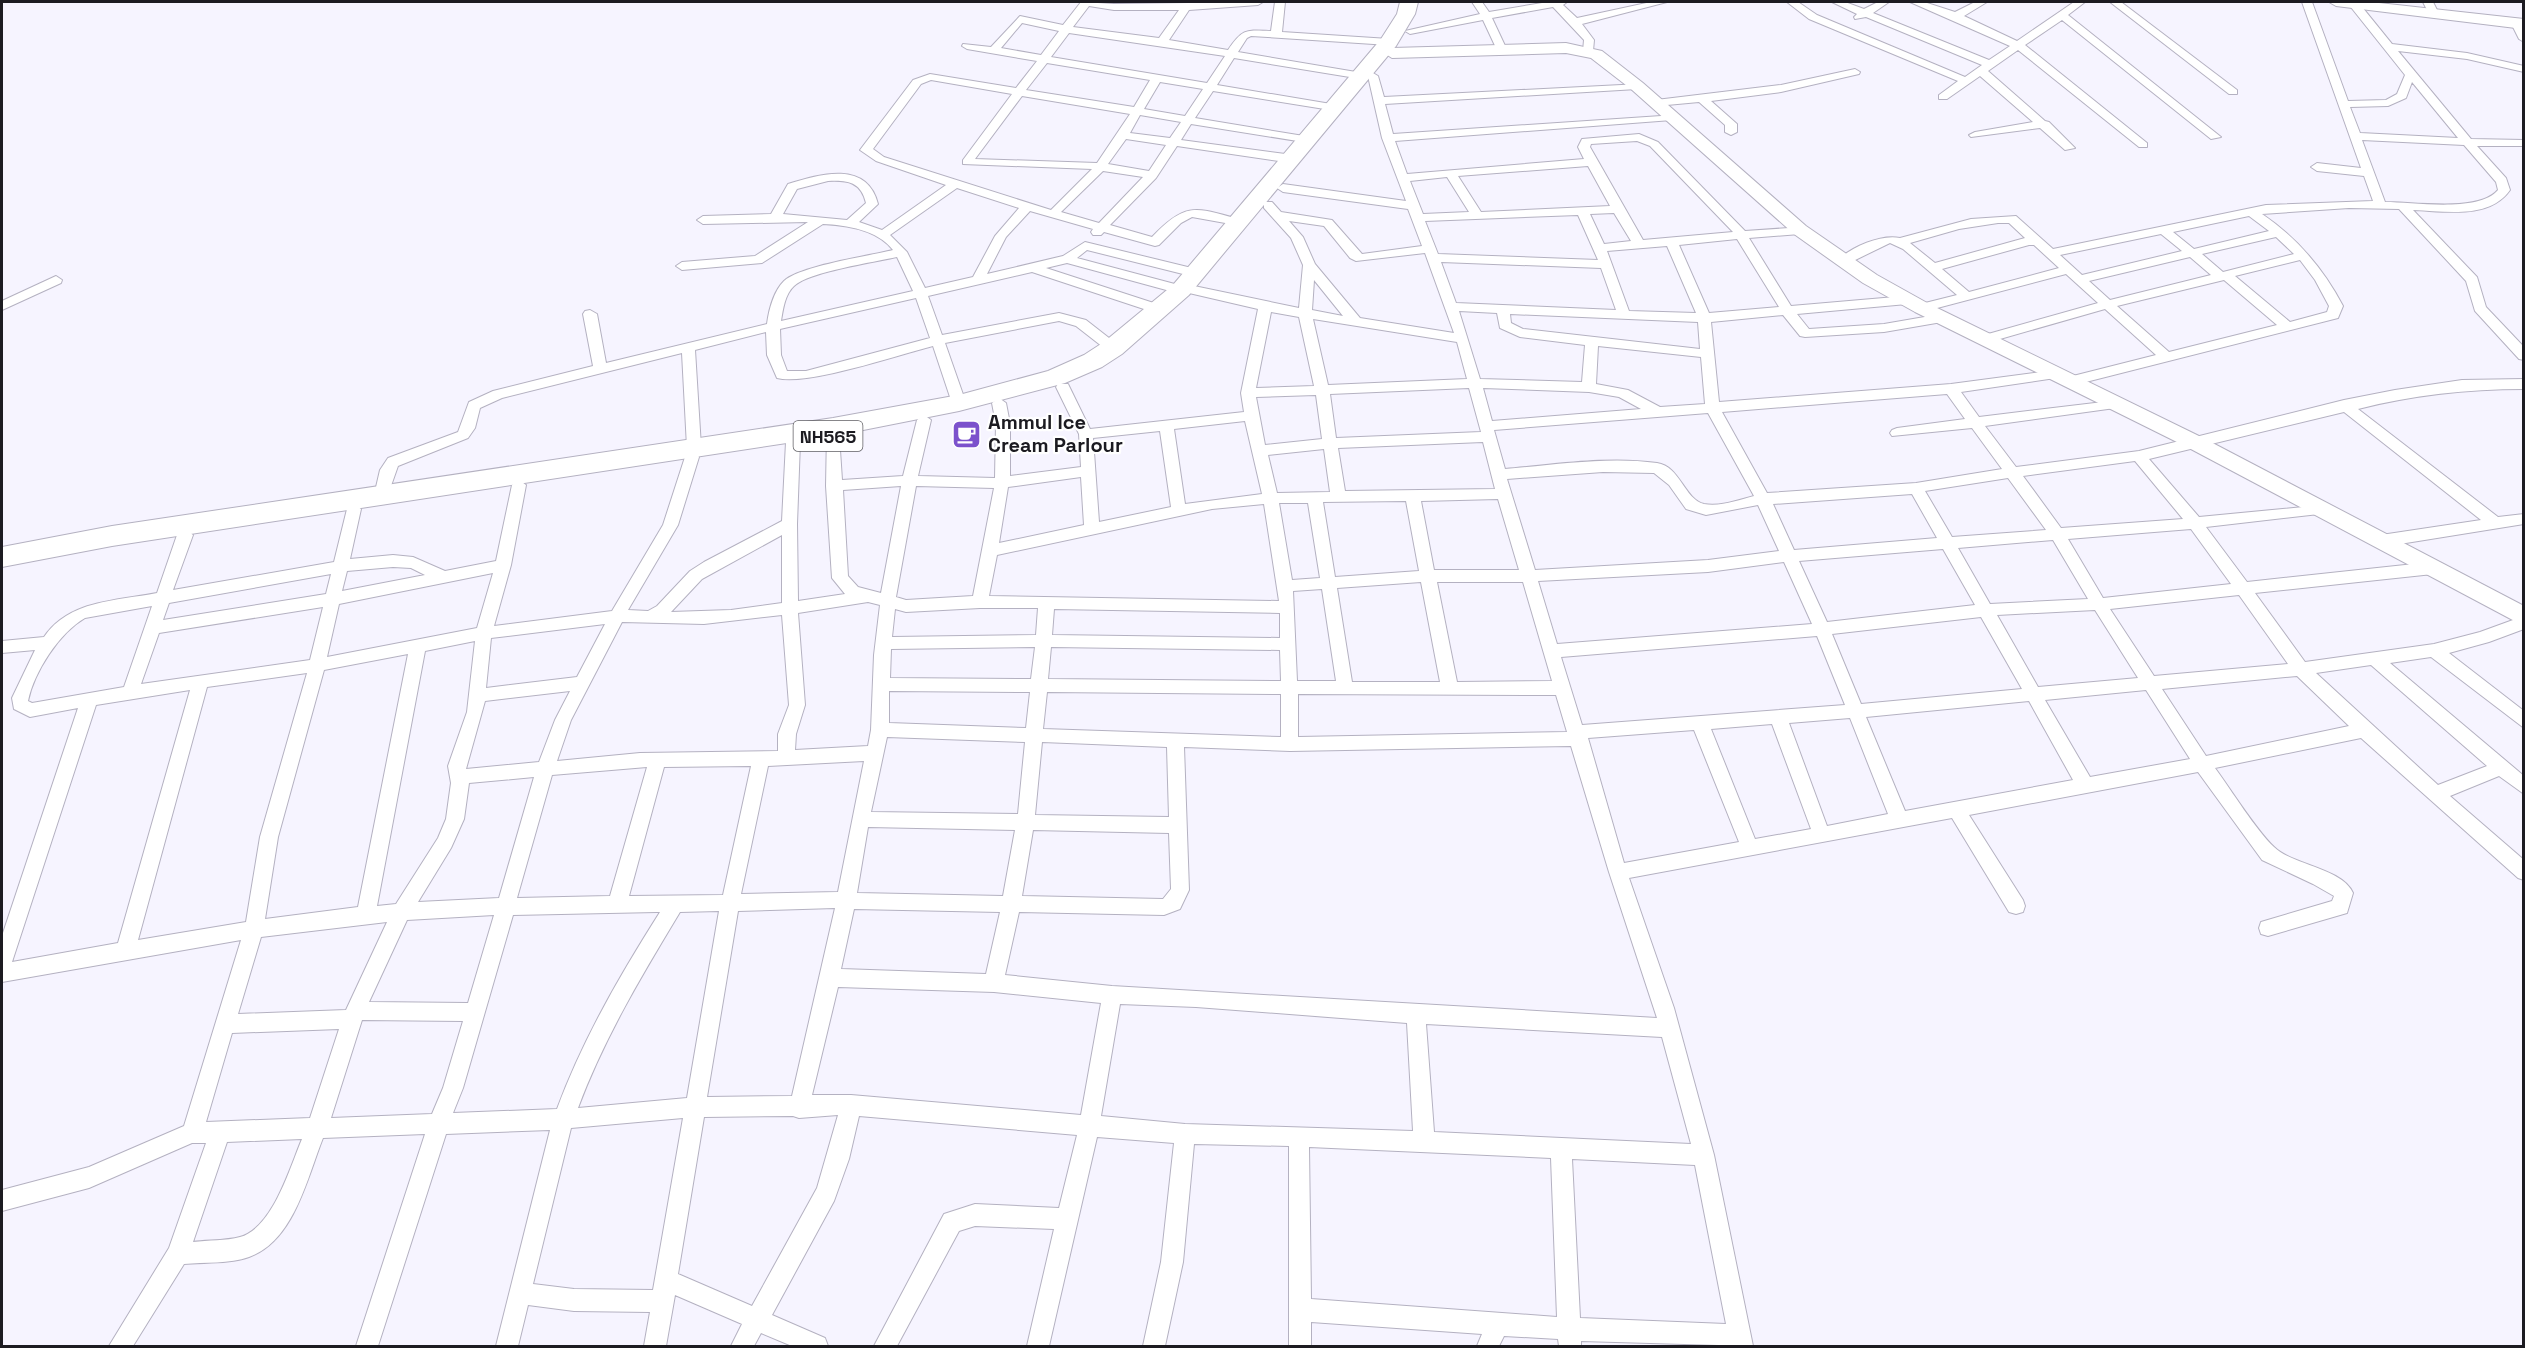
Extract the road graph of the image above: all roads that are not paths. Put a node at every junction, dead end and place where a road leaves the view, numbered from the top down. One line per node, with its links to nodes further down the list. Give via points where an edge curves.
1 (1086, 2): 19 (street, via 1114,7); 27 (street)
2 (1258, 2): 19 (street)
3 (1280, 2): 29 (street)
4 (1409, 2): 32 (highway, NH565)
5 (1419, 2): 32 (highway, NH565)
6 (1477, 2): 23 (street)
7 (1557, 2): 23 (street); 25 (street)
8 (1657, 2): 25 (street)
9 (1792, 2): 28 (street, via 1805,13)
10 (1837, 2): 21 (street)
11 (1884, 2): 21 (street)
12 (1916, 2): 24 (street)
13 (1982, 2): 24 (street)
14 (2080, 2): 22 (street)
15 (2115, 2): 51 (street)
16 (2307, 2): 56 (street)
17 (2336, 2): 18 (street)
18 (2354, 4): 20 (street); 35 (street)
19 (1186, 7): 31 (street)
20 (2431, 7): 26 (street)
21 (1865, 13): 28 (street); 41 (street)
22 (2061, 14): 33 (street); 66 (street)
23 (1486, 16): 32 (street); 36 (street)
24 (1956, 16): 33 (street)
25 (1575, 22): 38 (street, via 1588,40)
26 (2520, 24): 30 (street)
27 (1066, 29): 31 (street); 37 (street, via 1020,19); 40 (street)
28 (1841, 29): 47 (street)
29 (1275, 35): 32 (street); 39 (street, via 1246,34)
30 (2523, 39)
31 (1162, 42): 39 (street)
32 (1397, 42): 36 (street); 45 (highway, NH565)
33 (2017, 44): 41 (street); 72 (street, via 2046,63)
34 (967, 46): 37 (street)
35 (2391, 47): 42 (street, via 2467,56); 44 (street)
36 (1502, 50): 38 (street)
37 (993, 51): 40 (street)
38 (1588, 51): 49 (street)
39 (1231, 53): 45 (street); 48 (street)
40 (1043, 59): 46 (street); 50 (street)
41 (1984, 67): 47 (street); 61 (street)
42 (2523, 69)
43 (1855, 72): 53 (street, via 1765,91)
44 (2412, 74): 56 (street, via 2402,96 2393,102); 70 (street)
45 (1367, 76): 54 (street); 57 (highway, NH565); 84 (highway, NH565)
46 (1157, 77): 48 (street); 58 (street)
47 (1964, 80): 52 (street)
48 (1209, 86): 57 (street); 60 (street)
49 (1637, 86): 54 (street); 55 (street)
50 (1017, 92): 58 (street); 75 (street); 83 (street, via 924,79 917,82 866,150 880,159)
51 (2233, 92)
52 (1943, 97)
53 (1701, 98): 55 (street); 62 (street, via 1731,124)
54 (1380, 100): 67 (street)
55 (1656, 103): 59 (street)
56 (2344, 104): 65 (street)
57 (1337, 108): 68 (highway, NH565)
58 (1136, 112): 60 (street); 63 (street)
59 (1672, 117): 67 (street); 101 (street)
60 (1186, 120): 68 (street); 69 (street)
61 (2045, 124): 64 (street); 73 (street)
62 (1731, 132)
63 (1124, 135): 69 (street); 77 (street)
64 (1975, 135)
65 (2355, 136): 70 (street); 80 (street)
66 (2215, 137)
67 (1388, 138): 82 (street)
68 (1310, 140): 74 (highway, NH565)
69 (1175, 142): 74 (street); 81 (street)
70 (2470, 143): 71 (street); 86 (street, via 2502,181 2504,190 2498,199 2471,208)
71 (2523, 143)
72 (2143, 145)
73 (2069, 148)
74 (1293, 159): 98 (highway, NH565)
75 (967, 162): 77 (street); 83 (street)
76 (1592, 162): 79 (street); 88 (street); 104 (street, via 1584,147 1586,141 1639,137 1648,140)
77 (1101, 166): 81 (street); 92 (street)
78 (2317, 167): 80 (street)
79 (1450, 173): 82 (street); 93 (street)
80 (2370, 173): 85 (street)
81 (1152, 176): 99 (street)
82 (1402, 178): 89 (street)
83 (954, 181): 87 (street); 103 (street)
84 (1276, 203): 89 (street); 114 (street, via 1328,222 1360,258); 121 (street); 130 (highway, NH565)
85 (2380, 205): 86 (street); 91 (street, via 2320,205)
86 (2403, 206): 156 (street, via 2472,280 2481,308)
87 (1028, 207): 92 (street); 129 (street, via 1000,236)
88 (1618, 209): 90 (street); 109 (street)
89 (1417, 212): 93 (street); 114 (street)
90 (1583, 212): 93 (street); 111 (street)
91 (2251, 212): 100 (street); 102 (street)
92 (1053, 214): 99 (street)
93 (1478, 216)
94 (775, 218): 95 (street); 96 (street); 97 (street, via 792,187 843,177 864,184 872,197 872,204)
95 (703, 220)
96 (819, 221): 97 (street); 122 (street, via 758,261)
97 (851, 223): 103 (street)
98 (1238, 223): 107 (street, via 1188,212 1179,216); 130 (highway, NH565)
99 (1102, 227): 107 (street); 110 (street)
100 (2162, 229): 112 (street); 115 (street)
101 (1800, 230): 104 (street); 119 (street)
102 (2280, 232): 112 (street); 116 (street)
103 (882, 235): 113 (street)
104 (1743, 236): 108 (street); 140 (street)
105 (1904, 241): 106 (street, via 1970,223 2003,219 2012,219); 119 (street, via 1884,240); 123 (street)
106 (2035, 241): 115 (street); 123 (street)
107 (1155, 242): 117 (street)
108 (1672, 242): 109 (street); 144 (street)
109 (1639, 245): 111 (street)
110 (1085, 246): 117 (street); 118 (street)
111 (1600, 248): 120 (street)
112 (2191, 251): 126 (street); 127 (street)
113 (901, 252): 131 (street); 148 (street, via 797,278 786,286)
114 (1431, 253): 120 (street); 137 (street)
115 (2052, 253): 125 (street)
116 (2302, 256): 126 (street); 147 (street, via 2337,311)
117 (1142, 258): 130 (street)
118 (1067, 259): 124 (street); 130 (street)
119 (1843, 261): 133 (street)
120 (1606, 264): 143 (street)
121 (1309, 265): 141 (street); 146 (street)
122 (682, 266)
123 (1933, 267): 132 (street)
124 (1032, 268): 129 (street); 139 (street)
125 (2069, 269): 127 (street); 132 (street)
126 (2224, 276): 134 (street); 147 (street)
127 (2082, 279): 134 (street)
128 (56, 280): 135 (street)
129 (978, 280): 131 (street)
130 (1190, 284): 136 (street); 139 (highway, NH565); 162 (highway, NH565, via 1122,354)
131 (919, 294): 148 (street); 151 (street)
132 (1966, 296): 133 (street)
133 (1914, 304): 140 (street); 145 (street)
134 (2109, 304): 150 (street); 157 (street)
135 (2, 306)
136 (1265, 307): 141 (street); 166 (street)
137 (1452, 307): 138 (street); 149 (street)
138 (1503, 308): 143 (street); 152 (street, via 1505,325 1512,331)
139 (1161, 310): 153 (highway, NH565)
140 (1788, 312): 144 (street); 145 (street, via 1802,331 1809,333 1884,328)
141 (1305, 313): 146 (street); 165 (street)
142 (591, 314): 158 (street)
143 (1624, 315): 144 (street)
144 (1704, 318): 155 (street)
145 (1942, 318): 150 (street)
146 (1355, 321): 149 (street)
147 (2287, 326): 157 (street)
148 (771, 327): 151 (street, via 779,371 788,376 806,375); 154 (street)
149 (1462, 339): 160 (street)
150 (1986, 339): 159 (street)
151 (936, 341): 153 (street, via 1059,317 1082,323); 167 (street)
152 (1592, 341): 155 (street); 163 (street)
153 (1113, 348): 167 (highway, NH565, via 1056,376)
154 (688, 349): 158 (street); 185 (street)
155 (1709, 354): 171 (street)
156 (2523, 356)
157 (2166, 357): 159 (street)
158 (600, 368): 196 (street, via 480,400 474,405 463,435 393,462)
159 (2063, 378): 164 (street); 169 (street)
160 (1476, 383): 163 (street); 165 (street); 177 (street)
161 (2523, 384): 170 (street, via 2463,385)
162 (1063, 387): 168 (highway, NH565); 179 (street)
163 (1589, 387): 172 (street, via 1623,393)
164 (1951, 389): 171 (street); 175 (street)
165 (1322, 390): 166 (street); 182 (street)
166 (1248, 393): 173 (street)
167 (959, 403): 185 (highway, NH565)
168 (999, 403): 174 (highway, NH565); 191 (street, via 1006,429)
169 (2115, 404): 175 (street); 183 (street)
170 (2343, 405): 183 (street); 206 (street)
171 (1713, 408): 172 (street); 201 (street)
172 (1658, 412): 177 (street)
173 (1251, 416): 176 (street); 184 (street)
174 (924, 420): 180 (highway, NH565); 190 (street)
175 (1978, 422): 178 (street); 188 (street)
176 (1166, 425): 179 (street); 204 (street)
177 (1488, 431): 182 (street); 189 (street)
178 (1898, 433)
179 (1086, 434): 187 (street)
180 (832, 435): 181 (highway, NH565); 193 (street)
181 (794, 442): 185 (highway, NH565); 208 (street)
182 (1329, 443): 184 (street); 198 (street)
183 (2196, 443): 186 (street); 203 (street)
184 (1258, 451): 199 (street)
185 (693, 452): 192 (highway, NH565); 196 (highway, NH565); 237 (street, via 670,525)
186 (2139, 456): 188 (street); 207 (street)
187 (1088, 471): 191 (street); 209 (street)
188 (2013, 472): 194 (street); 210 (street)
189 (1499, 474): 195 (street); 201 (street, via 1603,467 1658,468 1698,508 1722,509)
190 (910, 481): 191 (street); 193 (street); 230 (street)
191 (1000, 483): 215 (street)
192 (519, 485): 202 (highway, NH565); 218 (street)
193 (833, 486): 227 (street, via 840,578 853,592)
194 (1916, 488): 201 (street); 213 (street)
195 (1504, 494): 197 (street); 222 (street)
196 (381, 495): 214 (highway, NH565, via 112,536)
197 (1412, 495): 198 (street); 221 (street)
198 (1338, 497): 200 (street)
199 (1271, 498): 200 (street); 204 (street); 225 (street)
200 (1315, 498): 224 (street)
201 (1763, 499): 216 (street)
202 (354, 509): 211 (highway, NH565); 219 (street)
203 (2319, 509): 207 (street); 212 (street)
204 (1179, 512): 209 (street)
205 (2523, 519): 206 (street)
206 (2494, 522): 212 (street)
207 (2195, 523): 210 (street); 226 (street)
208 (789, 524): 235 (street); 238 (street, via 702,570 663,610)
209 (1092, 530): 215 (street)
210 (2057, 534): 213 (street); 233 (street)
211 (185, 535): 214 (highway, NH565, via 81,550); 228 (street)
212 (2381, 541): 220 (street)
213 (1947, 543): 216 (street); 236 (street)
214 (64, 547): 217 (highway, NH565)
215 (989, 551): 231 (street)
216 (1788, 556): 222 (street, via 1708,566); 242 (street)
217 (2, 557)
218 (503, 565): 223 (street); 243 (street)
219 (341, 566): 223 (street, via 413,562); 228 (street); 229 (street)
220 (2433, 568): 226 (street); 239 (street)
221 (1428, 576): 222 (street); 224 (street); 263 (street)
222 (1530, 576): 251 (street)
223 (445, 578): 229 (street)
224 (1328, 585): 225 (street); 261 (street)
225 (1286, 586): 234 (street)
226 (2241, 590): 233 (street); 254 (street)
227 (869, 596): 230 (street); 235 (street)
228 (163, 597): 241 (street); 245 (street, via 81,613 62,625)
229 (333, 599): 241 (street); 253 (street)
230 (888, 601): 231 (street, via 906,606); 246 (street)
231 (980, 602): 232 (street)
232 (1047, 602): 234 (street); 244 (street)
233 (2098, 604): 236 (street); 256 (street)
234 (1288, 607): 247 (street)
235 (790, 609): 238 (street, via 686,621); 279 (street, via 797,705 787,734)
236 (1986, 610): 242 (street); 265 (street)
237 (617, 616): 238 (street); 243 (street); 257 (street)
238 (650, 617)
239 (2523, 617)
240 (2523, 622): 250 (street, via 2483,638)
241 (152, 628): 264 (street)
242 (1822, 629): 251 (street); 268 (street)
243 (484, 633): 248 (street); 266 (street)
244 (1044, 641): 246 (street); 247 (street); 259 (street)
245 (49, 643): 249 (street); 267 (street, via 20,704 30,710)
246 (883, 643): 258 (street)
247 (1287, 644): 260 (street)
248 (418, 646): 253 (street); 306 (street)
249 (2, 647)
250 (2434, 650): 252 (street); 270 (street)
251 (1552, 651): 262 (street)
252 (2374, 658): 254 (street); 284 (street)
253 (317, 665): 255 (street); 308 (street, via 268,837)
254 (2301, 669): 256 (street); 273 (street)
255 (201, 680): 264 (street); 309 (street)
256 (2150, 681): 265 (street); 282 (street)
257 (581, 683): 266 (street); 283 (street)
258 (881, 684): 259 (street); 272 (street)
259 (1040, 684): 260 (street); 274 (street)
260 (1288, 688): 261 (street); 277 (street)
261 (1345, 688): 263 (street)
262 (1564, 688): 263 (street); 275 (street)
263 (1450, 689)
264 (130, 692): 267 (street)
265 (2034, 693): 268 (street); 286 (street)
266 (479, 695): 285 (street, via 456,766)
267 (89, 700): 310 (street)
268 (1856, 711): 269 (street); 292 (street)
269 (1778, 717): 271 (street); 294 (street)
270 (2523, 722)
271 (1700, 723): 275 (street); 295 (street)
272 (880, 730): 274 (street); 278 (street)
273 (2364, 730): 282 (street); 288 (street)
274 (1034, 736): 276 (street); 291 (street)
275 (1578, 736): 277 (street); 296 (street)
276 (1175, 739): 277 (street); 293 (street)
277 (1290, 744)
278 (875, 753): 279 (street); 290 (street)
279 (786, 758): 280 (street)
280 (760, 759): 281 (street); 299 (street)
281 (657, 762): 283 (street); 300 (street)
282 (2202, 764): 286 (street); 307 (street, via 2268,854 2344,893 2340,907)
283 (546, 767): 285 (street); 304 (street)
284 (2501, 768): 287 (street); 288 (street)
285 (457, 777): 305 (street, via 460,783 455,819 446,842)
286 (2085, 785): 289 (street)
287 (2523, 787)
288 (2437, 793): 297 (street)
289 (1957, 810): 292 (street); 303 (street)
290 (860, 819): 291 (street); 298 (street)
291 (1026, 820): 293 (street); 302 (street)
292 (1900, 821): 294 (street)
293 (1176, 825): 302 (street, via 1180,890 1173,903 1164,907)
294 (1822, 835): 295 (street)
295 (1750, 848): 296 (street)
296 (1618, 872): 319 (street)
297 (2523, 872)
298 (846, 901): 299 (street); 302 (street); 312 (street)
299 (730, 903): 301 (street); 321 (street)
300 (617, 904): 301 (street); 304 (street)
301 (675, 904): 323 (street, via 624,987 579,1077)
302 (1011, 904): 313 (street)
303 (2016, 906)
304 (504, 907): 305 (street); 315 (street)
305 (401, 913): 306 (street); 317 (street)
306 (366, 915): 308 (street)
307 (2268, 928)
308 (254, 929): 309 (street); 318 (street)
309 (125, 951): 311 (street)
310 (2, 963)
311 (2, 973)
312 (830, 978): 313 (street); 322 (street)
313 (994, 984): 314 (street)
314 (1113, 995): 316 (street); 325 (street)
315 (474, 1011): 317 (street); 324 (street, via 453,1088)
316 (1416, 1014): 319 (street); 331 (street)
317 (354, 1015): 318 (street); 326 (street)
318 (226, 1024): 328 (street)
319 (1669, 1028): 333 (street)
320 (851, 1105): 322 (street); 325 (street); 340 (street, via 826,1193)
321 (696, 1107): 322 (street); 323 (street); 337 (street)
322 (799, 1108)
323 (563, 1119): 324 (street); 338 (street)
324 (439, 1122): 326 (street); 345 (street)
325 (1089, 1126): 329 (street); 335 (street)
326 (317, 1128): 327 (street); 336 (street, via 272,1228 246,1247)
327 (220, 1131): 328 (street); 336 (street)
328 (192, 1133): 334 (street, via 89,1177)
329 (1185, 1134): 330 (street); 352 (street, via 1172,1262)
330 (1299, 1136): 331 (street); 339 (street)
331 (1424, 1143): 332 (street)
332 (1561, 1149): 333 (street); 342 (street)
333 (1704, 1155): 343 (street)
334 (2, 1200)
335 (1067, 1220): 350 (street, via 975,1215 952,1222); 351 (street)
336 (178, 1254): 344 (street)
337 (665, 1291): 338 (street, via 574,1300); 340 (street); 347 (street)
338 (521, 1293): 346 (street)
339 (1301, 1310): 341 (street); 353 (street)
340 (755, 1319): 348 (street); 349 (street)
341 (1497, 1324): 342 (street); 354 (street)
342 (1570, 1338): 343 (street)
343 (1741, 1341)
344 (120, 1347)
345 (367, 1347)
346 (507, 1347)
347 (655, 1347)
348 (742, 1347)
349 (817, 1347)
350 (885, 1347)
351 (1038, 1347)
352 (1154, 1347)
353 (1300, 1347)
354 (1488, 1347)

